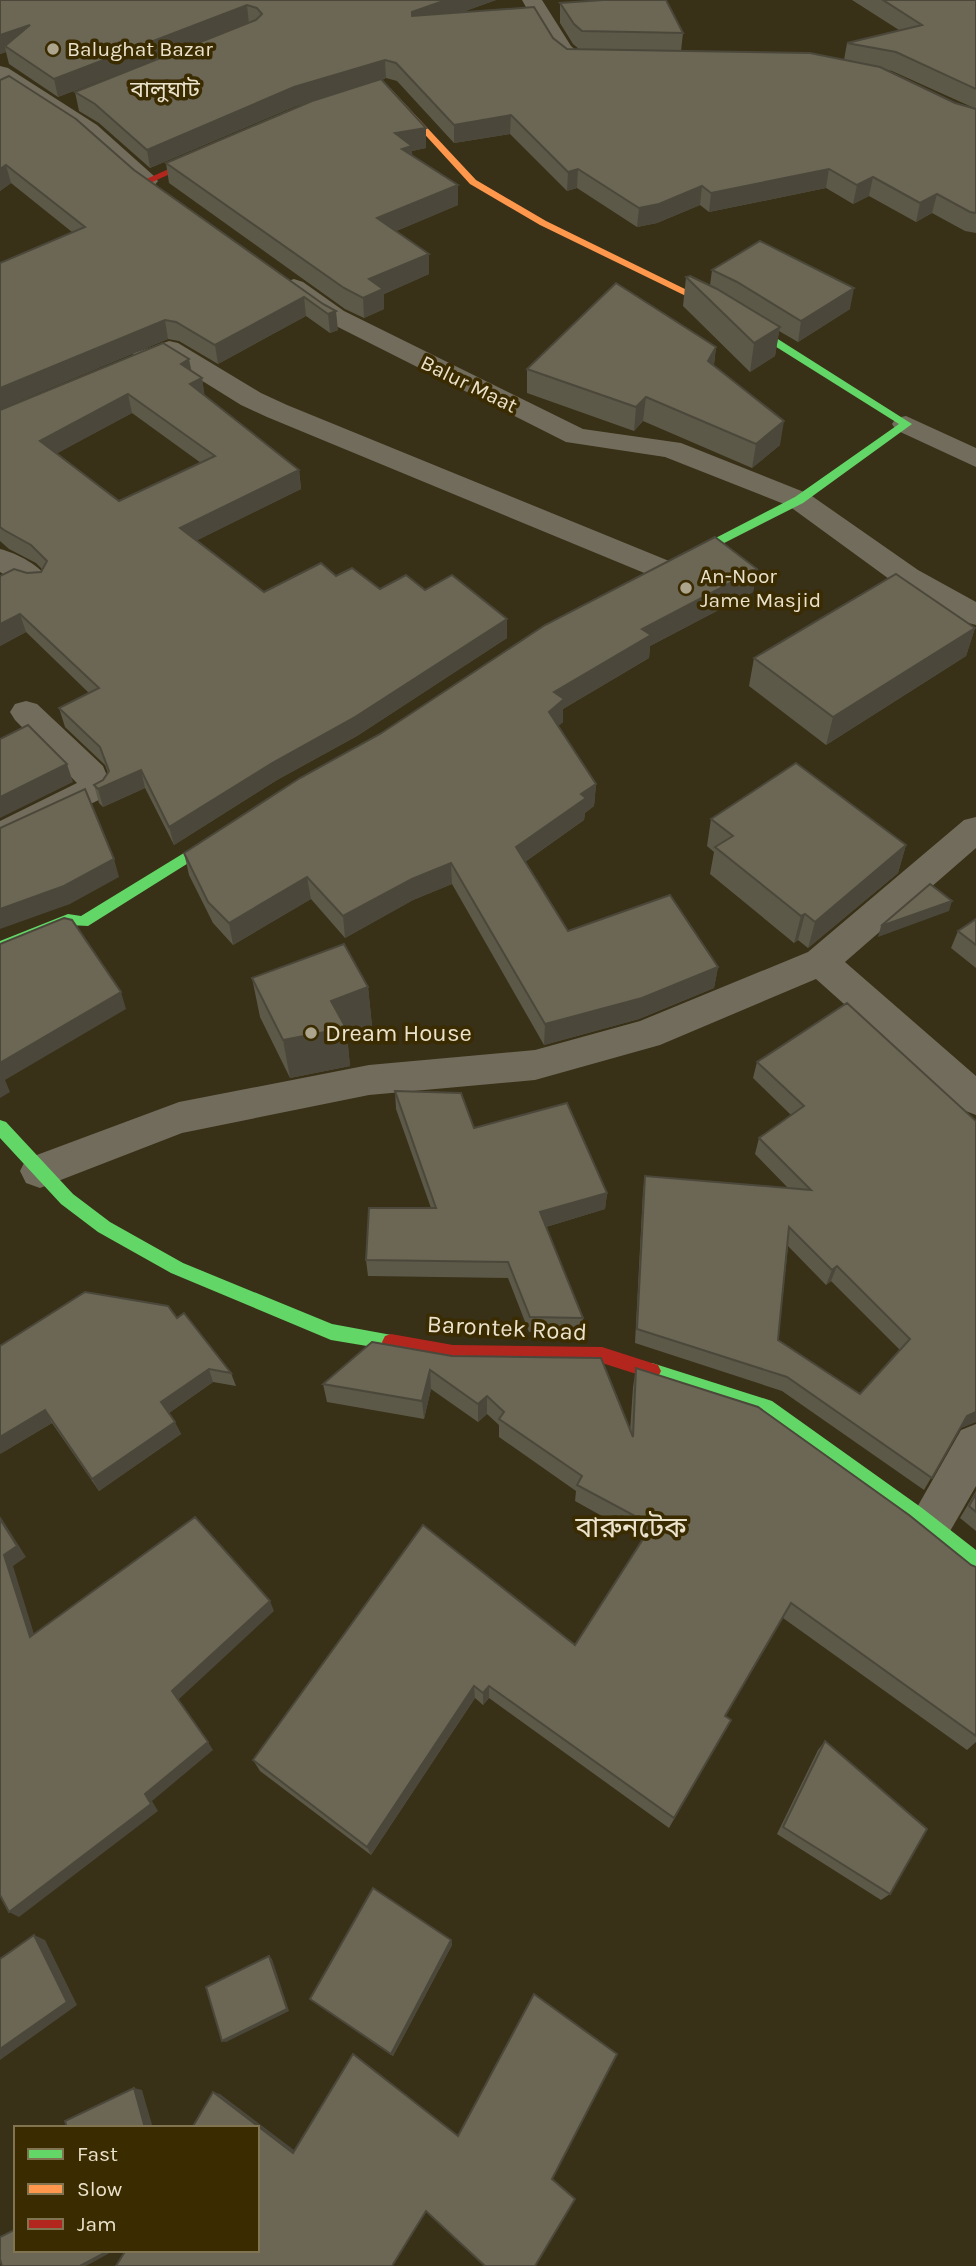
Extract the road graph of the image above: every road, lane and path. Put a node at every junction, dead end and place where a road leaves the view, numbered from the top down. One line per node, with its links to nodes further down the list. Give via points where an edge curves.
1 (532, 0): 2 (street, via 563,51 574,60)
2 (626, 60)
3 (0, 72): 6 (street)
4 (375, 91): 12 (street, via 387,88 473,182 543,223 724,310)
5 (82, 98): 6 (street)
6 (56, 108): 8 (street)
7 (232, 144): 8 (street)
8 (147, 181): 9 (street)
9 (169, 197)
10 (268, 269): 14 (street, Balur Maat, via 335,316 576,436 671,449)
11 (115, 371): 16 (street, via 169,349 251,399)
12 (906, 424): 13 (street); 14 (street)
13 (976, 459)
14 (799, 500): 16 (street); 18 (street, Balur Maat, via 907,577)
15 (0, 558): 17 (street)
16 (653, 575)
17 (35, 581)
18 (976, 615)
19 (26, 712): 22 (street, via 91,774 95,788)
20 (237, 825): 23 (street, via 83,922 68,919)
21 (976, 829): 24 (street)
22 (0, 836)
23 (0, 947)
24 (821, 962): 25 (street); 27 (street, via 647,1034 535,1065 369,1080 179,1118)
25 (976, 1099)
26 (0, 1127): 27 (street, Barontek Road)
27 (40, 1171): 29 (street, Barontek Road, via 104,1227 177,1268 331,1332 453,1353 602,1355 766,1406)
28 (976, 1446): 29 (street)
29 (929, 1525): 30 (street, Barontek Road)
30 (976, 1562)

